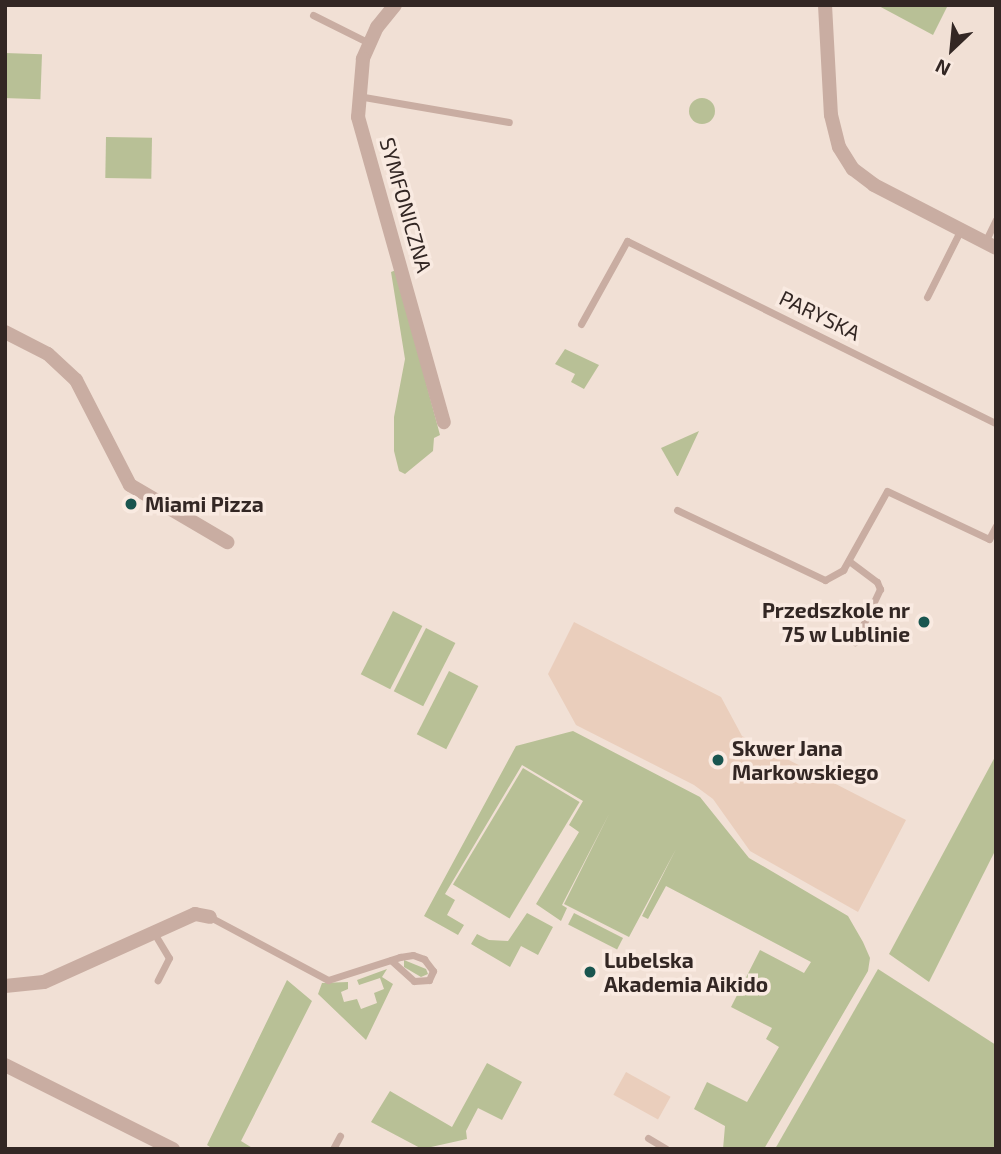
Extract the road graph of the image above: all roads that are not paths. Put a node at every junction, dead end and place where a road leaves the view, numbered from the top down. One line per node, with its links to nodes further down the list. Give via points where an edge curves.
1 (396, 5): 4 (street, SYMFONICZNA)
2 (825, 5): 8 (street, via 831,115 844,156 863,178)
3 (313, 15): 4 (lane)
4 (369, 43): 5 (street, SYMFONICZNA)
5 (358, 96): 6 (lane); 13 (street, SYMFONICZNA, via 358,117)
6 (509, 122)
7 (996, 219): 9 (lane)
8 (960, 231): 9 (street); 10 (lane)
9 (990, 246)
10 (927, 297)
11 (582, 324): 14 (lane, PARYSKA, via 627,241)
12 (5, 332): 17 (street, via 48,354 76,380 130,485)
13 (444, 422)
14 (996, 423)
15 (677, 510): 18 (lane, via 818,579 839,576)
16 (996, 526): 18 (lane, via 989,539 887,491)
17 (227, 542)
18 (849, 561): 19 (lane, via 880,589)
19 (855, 642)
20 (210, 917): 21 (street, via 195,914); 22 (lane, via 328,980)
21 (154, 933): 23 (lane, via 169,958); 24 (street, via 44,982)
22 (391, 960): 22 (lane, via 413,955 424,959 433,971 429,980 414,981)
23 (158, 980)
24 (5, 986)
25 (5, 1065): 28 (street)
26 (340, 1136): 29 (lane)
27 (648, 1139): 30 (lane)
28 (173, 1149)
29 (333, 1149)
30 (666, 1149)

